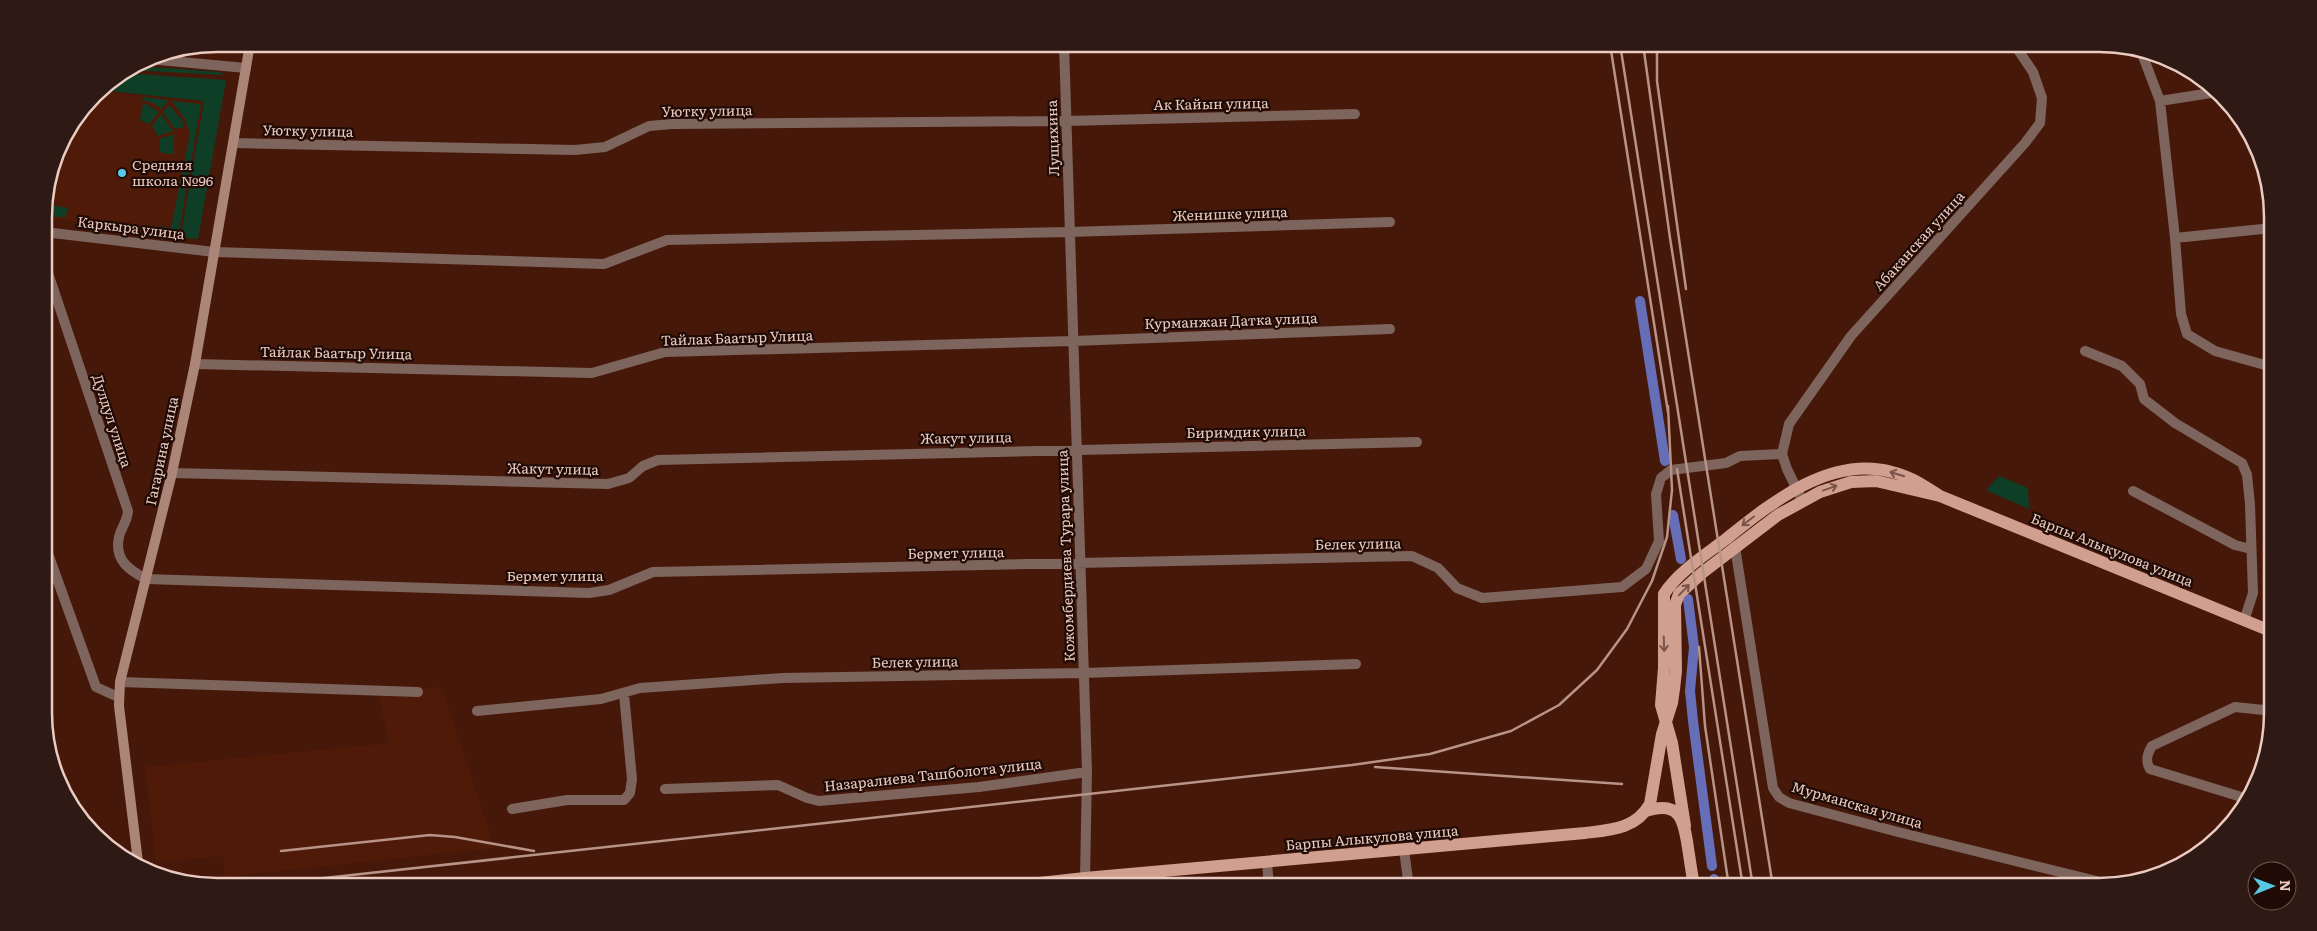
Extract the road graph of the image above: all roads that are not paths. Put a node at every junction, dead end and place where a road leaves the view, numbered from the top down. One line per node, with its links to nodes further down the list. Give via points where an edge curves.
1 (249, 52): 6 (main road, Гагарина улица)
2 (1064, 52): 10 (street, Лущихина)
3 (2019, 52): 26 (street, Абаканская улица, via 2033,72 2042,98 2040,124 1852,336 1790,424)
4 (182, 57): 6 (street)
5 (2144, 59): 8 (street)
6 (246, 68): 11 (main road, Гагарина улица)
7 (2207, 94): 8 (street)
8 (2160, 101): 16 (street)
9 (1356, 114): 10 (street, Ак Кайын улица)
10 (1066, 121): 11 (street, Уютку улица, via 672,124 649,126 605,147 574,150); 14 (street, Лущихина)
11 (234, 143): 17 (main road, Гагарина улица)
12 (1390, 222): 14 (street, Женишке улица)
13 (2264, 229): 16 (street)
14 (1070, 232): 17 (street, Женишке улица, via 667,240 604,264); 20 (street, Кожомбердиева Турара улица)
15 (53, 233): 17 (street, Каркыра улица)
16 (2175, 238): 23 (street, via 2181,314 2187,334 2215,351)
17 (214, 252): 22 (main road, Гагарина улица)
18 (53, 287): 34 (street, Дулдул улица, via 128,511 119,537 120,556 127,568)
19 (1390, 329): 20 (street, Курманжан Датка улица)
20 (1073, 341): 22 (street, Тайлак Баатыр Улица, via 665,352 592,372); 25 (street, Кожомбердиева Турара улица)
21 (2085, 350): 31 (street, via 2122,366 2140,384 2144,399 2175,423 2242,463 2247,475)
22 (195, 364): 27 (main road, Гагарина улица)
23 (2264, 365)
24 (1417, 442): 25 (street, Биримдик улица)
25 (1076, 449): 27 (street, Жакут улица, via 658,460 643,466 629,478 608,484); 32 (street, Кожомбердиева Турара улица)
26 (1782, 454): 29 (street); 32 (street, Белек улица, via 1740,456 1726,463 1671,470 1661,478 1656,494 1659,541 1646,569 1622,587 1482,598 1457,588 1438,568 1412,556)
27 (172, 473): 34 (main road, Гагарина улица)
28 (2133, 491): 31 (street, via 2234,545)
29 (1800, 494): 30 (main road); 35 (main road, Барпы Алыкулова улица, via 1838,472 1879,469 1910,478 1940,496); 45 (main road, one-way to 45, via 1773,503 1706,554 1664,594 1661,705)
30 (1735, 547): 45 (main road, one-way to 30, via 1672,703 1676,671 1676,599); 60 (street, Мурманская улица, via 1773,788 1779,797 1789,803 1898,832)
31 (2251, 549): 35 (street, via 2253,593)
32 (1080, 564): 34 (street, Бермет улица, via 653,572 609,590 589,592); 38 (street, Кожомбердиева Турара улица)
33 (52, 565): 42 (street, via 96,687)
34 (146, 579): 39 (main road, Гагарина улица)
35 (2244, 621): 36 (main road, Барпы Алыкулова улица)
36 (2264, 629)
37 (1356, 664): 38 (street, Белек улица)
38 (1084, 673): 41 (street, Белек улица, via 783,678 640,688); 46 (street, Кожомбердиева Турара улица)
39 (120, 682): 40 (street); 42 (main road, Гагарина улица)
40 (418, 692)
41 (624, 694): 44 (street, Белек улица); 49 (street, via 632,779 630,793 624,800 567,800)
42 (118, 697): 53 (main road, Гагарина улица)
43 (2264, 710): 48 (street, via 2235,708 2152,746 2147,758 2150,769)
44 (477, 711)
45 (1665, 722): 50 (main road, via 1655,786); 51 (main road, via 1672,743)
46 (1087, 772): 47 (street, Назаралиева Ташболота улица, via 979,787 819,801 778,785); 55 (street, Кожомбердиева Турара улица)
47 (665, 789)
48 (2241, 797)
49 (512, 809)
50 (1646, 811): 51 (main road, via 1668,808 1680,816); 52 (main road, Барпы Алыкулова улица, via 1631,824 1603,831)
51 (1685, 826): 59 (main road)
52 (1404, 850): 54 (main road, Барпы Алыкулова улица); 58 (street)
53 (137, 857)
54 (1267, 862): 56 (main road, Барпы Алыкулова улица); 57 (street)
55 (1085, 878)
56 (1121, 878)
57 (1268, 878)
58 (1408, 878)
59 (1693, 878)
60 (2085, 878)

